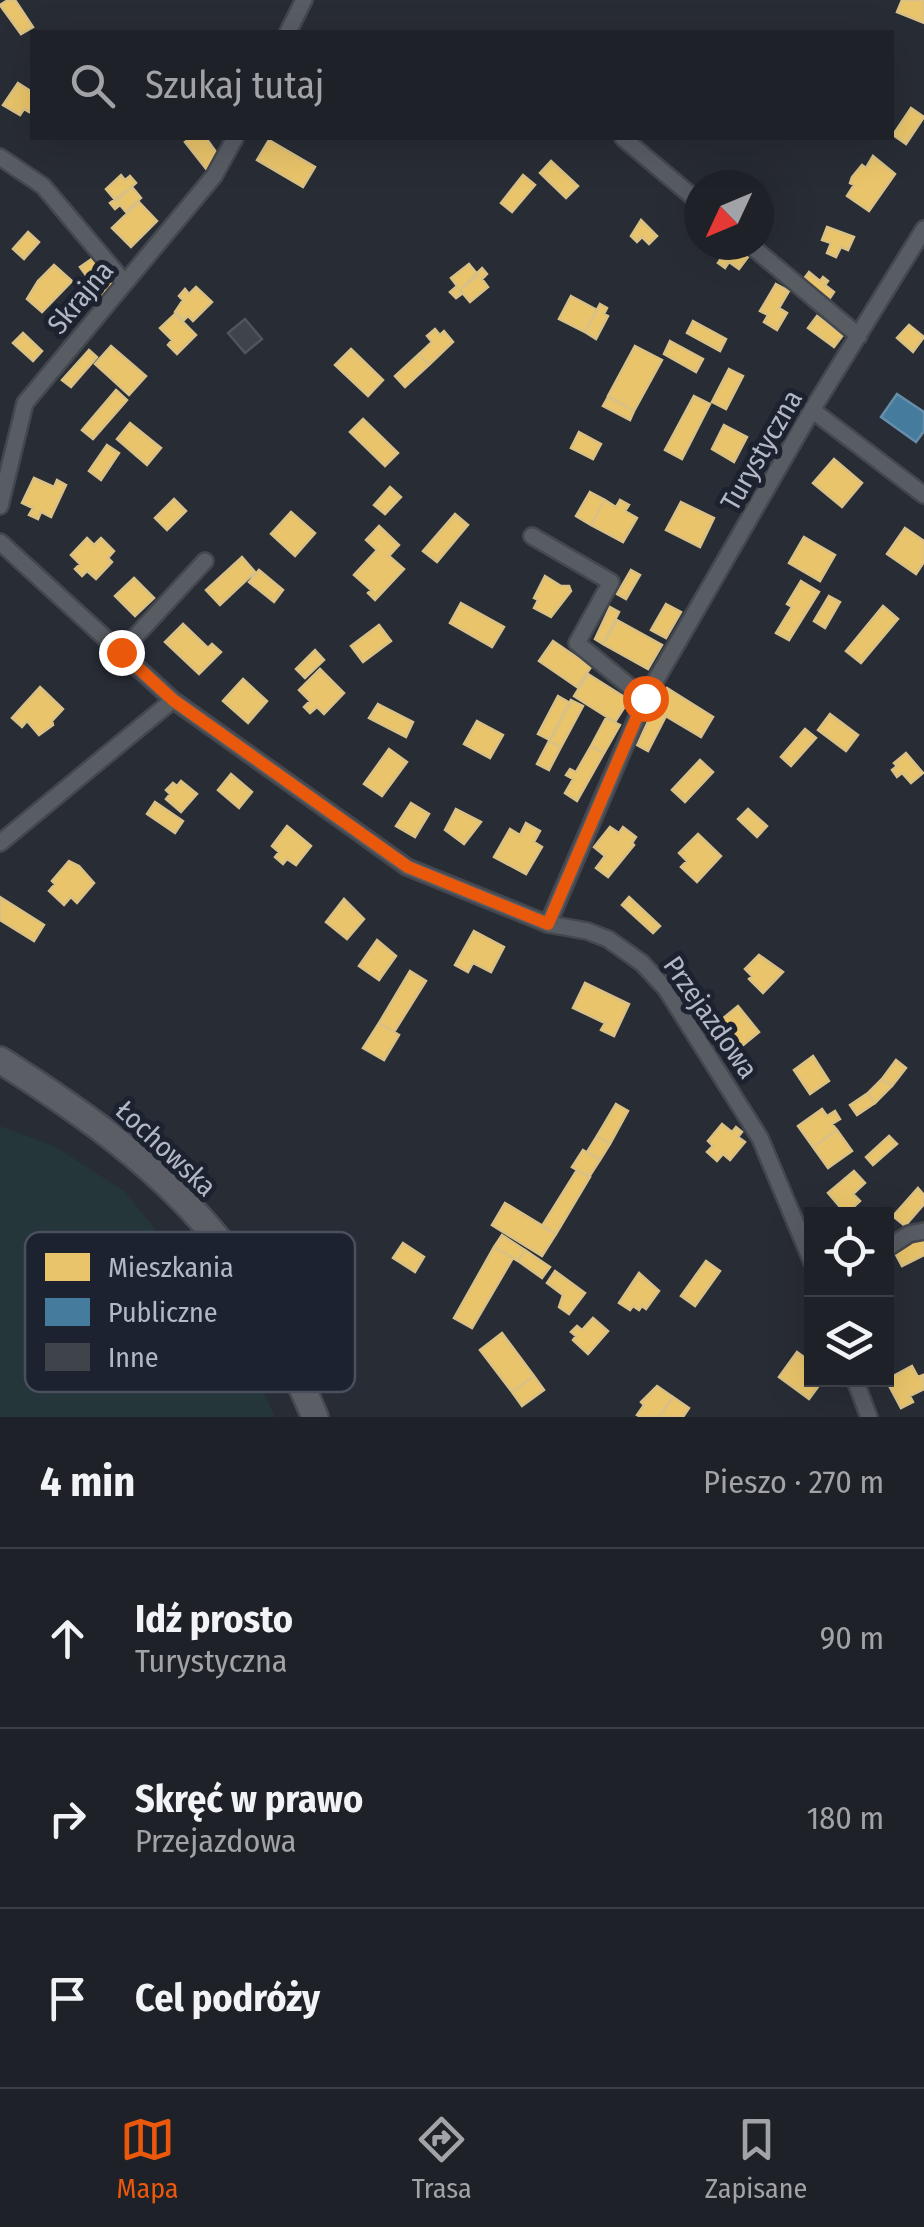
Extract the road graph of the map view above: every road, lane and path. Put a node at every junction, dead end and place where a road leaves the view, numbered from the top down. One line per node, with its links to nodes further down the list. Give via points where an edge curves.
1 (304, 0): 2 (street)
2 (289, 30)
3 (235, 140): 9 (street, Skrajna, via 214,176)
4 (625, 140): 6 (street)
5 (0, 157): 9 (street, via 43,186)
6 (684, 189)
7 (924, 228): 10 (street, Turystyczna)
8 (768, 260): 10 (street)
9 (124, 283): 13 (street, Skrajna, via 24,403)
10 (859, 336): 11 (street, Turystyczna)
11 (812, 410): 12 (street); 18 (street, Turystyczna)
12 (924, 496)
13 (0, 506)
14 (532, 536): 18 (street, via 612,582 578,643)
15 (0, 542): 17 (street, Przejazdowa)
16 (205, 560): 17 (street)
17 (121, 652): 19 (street, Przejazdowa)
18 (645, 698): 21 (street, Turystyczna)
19 (173, 700): 20 (street); 21 (street, Przejazdowa, via 408,867)
20 (0, 844)
21 (548, 924): 25 (street, Przejazdowa, via 608,939 666,988 760,1138)
22 (0, 1060): 24 (main road, Łochowska, via 117,1139)
23 (924, 1231): 26 (street)
24 (211, 1232)
25 (804, 1243)
26 (894, 1244)
27 (857, 1387): 30 (street)
28 (303, 1392): 29 (main road, Łochowska)
29 (315, 1417)
30 (868, 1417)

